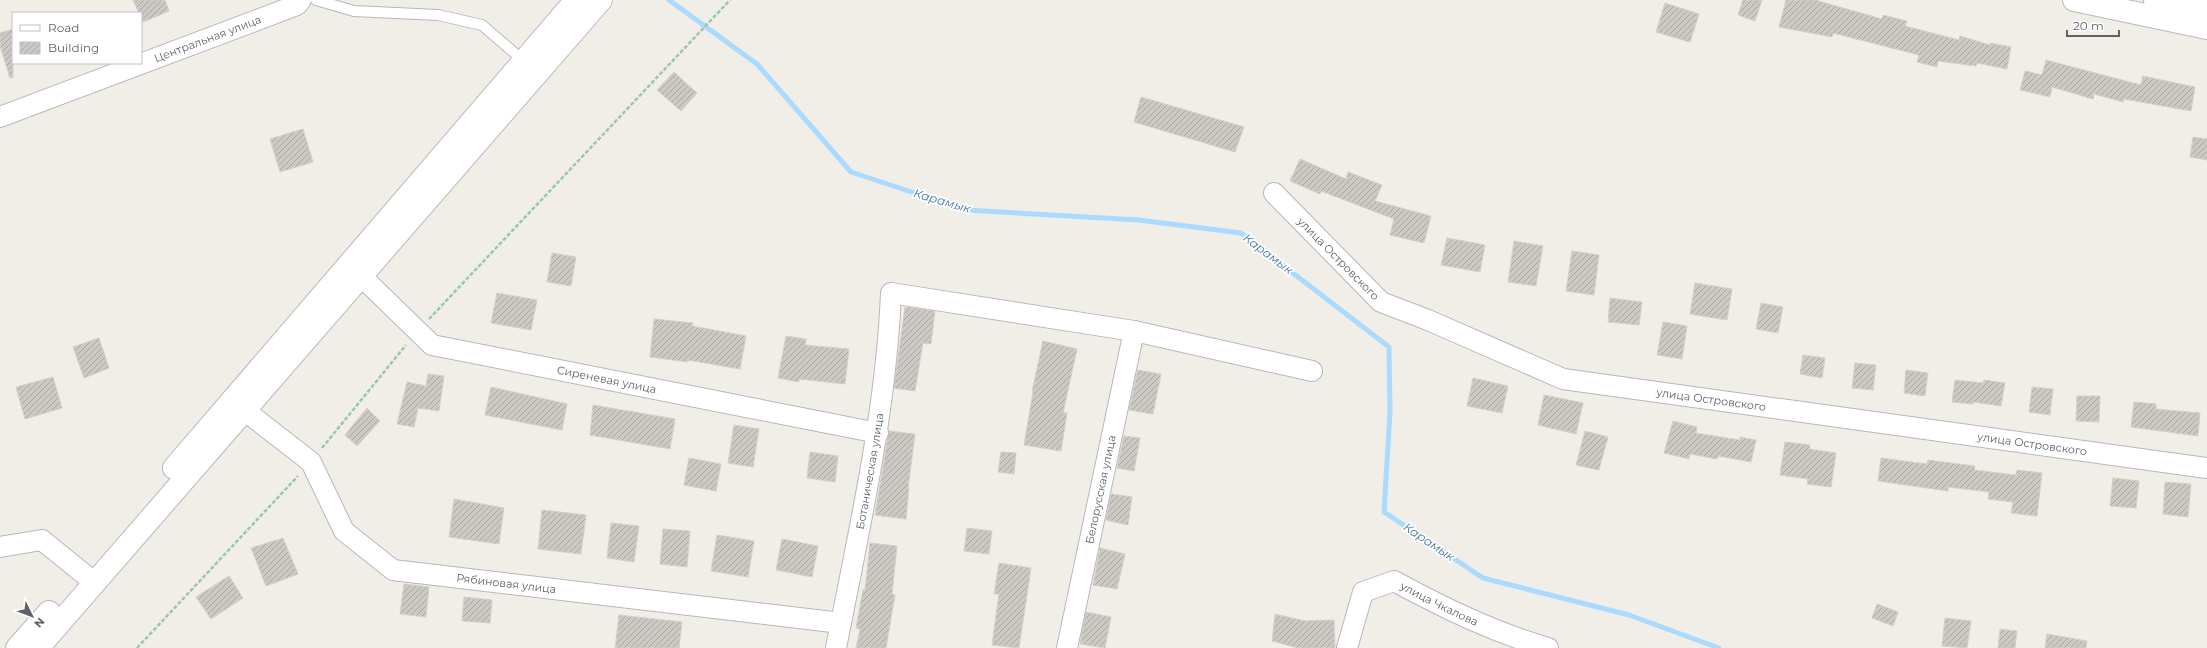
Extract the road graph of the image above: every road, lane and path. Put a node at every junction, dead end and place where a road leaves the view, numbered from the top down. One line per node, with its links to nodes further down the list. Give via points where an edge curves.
1 (301, 0): 10 (street, Центральная улица, via 297,5)
2 (316, 0): 12 (lane, via 354,11 438,15 482,24)
3 (576, 0): 12 (main road)
4 (730, 0): 16 (path)
5 (2074, 0): 9 (main road)
6 (2155, 0): 8 (main road)
7 (600, 1): 12 (main road)
8 (2207, 10)
9 (2207, 28)
10 (142, 63)
11 (141, 64): 13 (street, Центральная улица)
12 (531, 67): 15 (main road); 24 (main road)
13 (0, 117)
14 (1274, 193): 22 (street, улица Островского, via 1381,302 1563,379)
15 (361, 276): 16 (street, Сиреневая улица); 19 (main road)
16 (417, 331): 20 (street, Сиреневая улица, via 432,345); 21 (path)
17 (1134, 331): 18 (street); 20 (street, Ботаническая улица, via 891,293 890,328); 30 (street, Белорусская улица)
18 (1312, 371)
19 (244, 410): 21 (street, Рябиновая улица); 24 (main road)
20 (878, 433): 25 (street, Ботаническая улица)
21 (311, 462): 25 (street, Рябиновая улица, via 344,531 393,570); 28 (path)
22 (2207, 468)
23 (0, 547): 24 (street, via 42,540)
24 (89, 578): 26 (main road); 27 (main road)
25 (841, 623): 29 (street, Ботаническая улица)
26 (17, 648)
27 (38, 648)
28 (137, 648)
29 (836, 648)
30 (1067, 648)
31 (1348, 648): 32 (street, улица Чкалова, via 1363,592 1394,581 1456,615)
32 (1548, 648)

